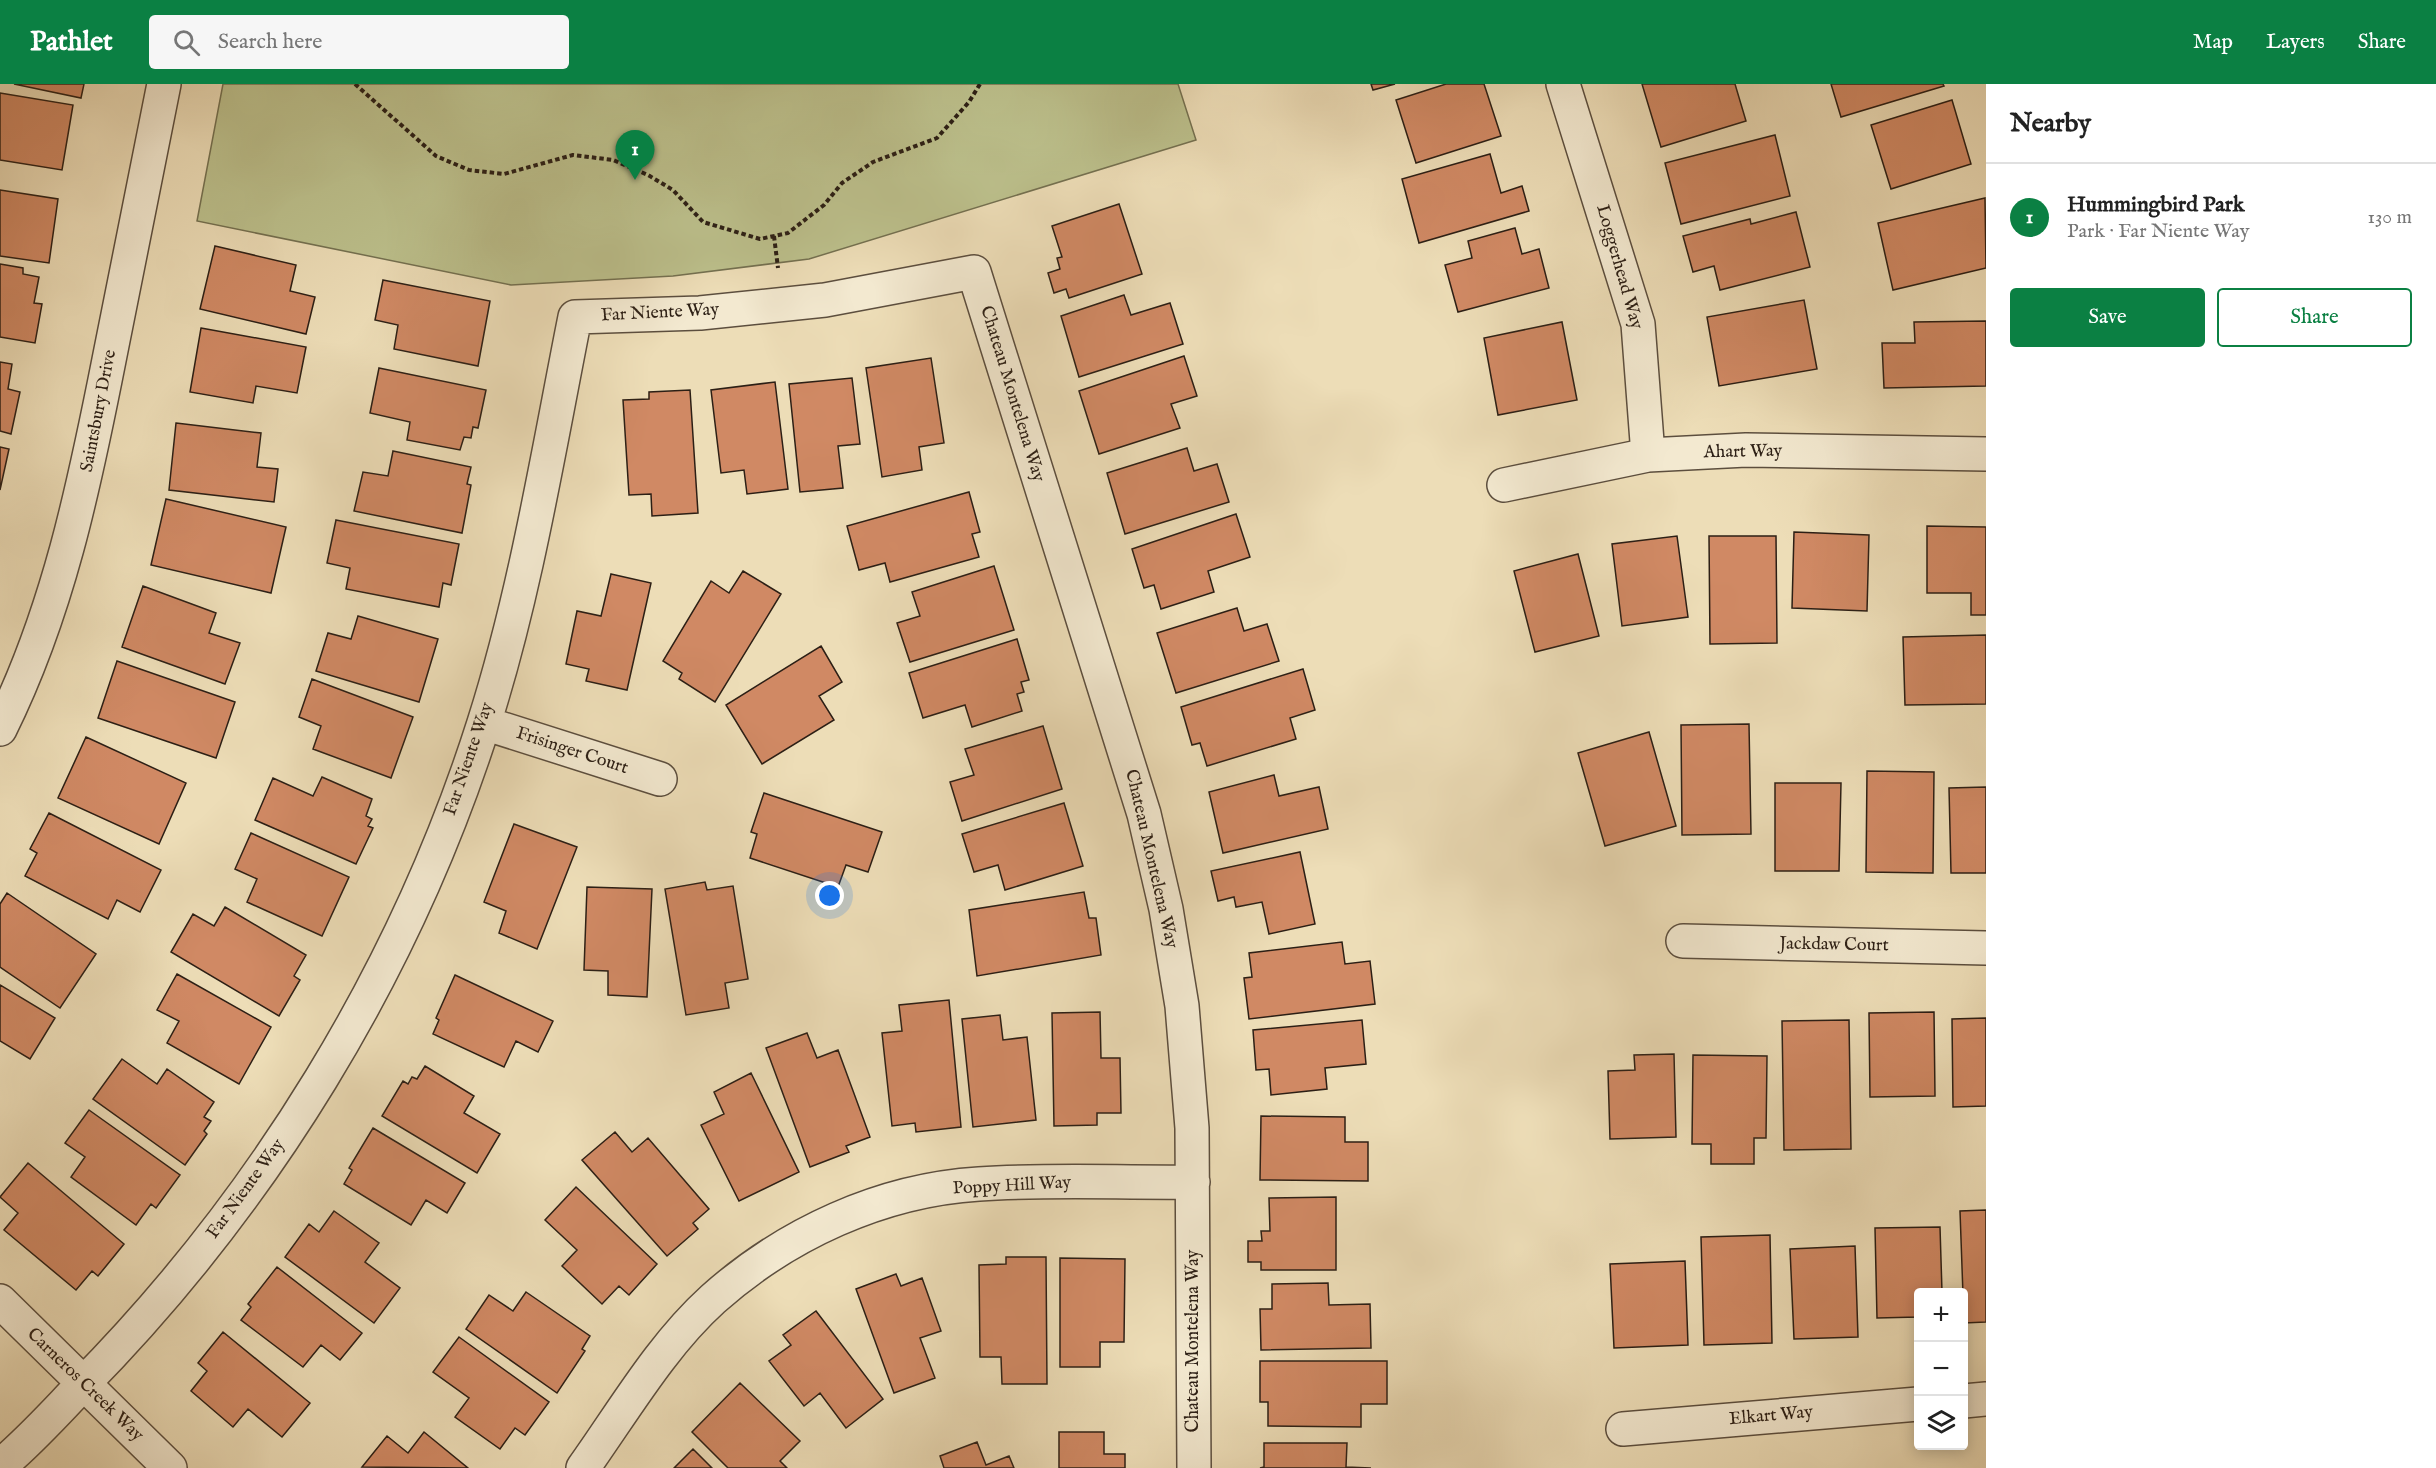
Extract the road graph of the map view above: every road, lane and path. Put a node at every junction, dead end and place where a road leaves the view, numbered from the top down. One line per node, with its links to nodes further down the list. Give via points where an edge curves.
1 (164, 84): 12 (street, Saintsbury Drive, via 83,492 55,596)
2 (356, 84): 5 (path, via 436,156 469,170 504,174 573,155 613,160 673,190 703,222 760,238)
3 (980, 84): 5 (path, via 937,138 873,162 842,183 824,205 788,232)
4 (1563, 84): 9 (street, Loggerhead Way, via 1638,324)
5 (774, 236): 6 (path)
6 (778, 270)
7 (974, 272): 11 (street, Far Niente Way, via 825,300 700,313 575,317 525,571); 16 (street, Chateau Montelena Way, via 1144,814 1166,909 1182,1006)
8 (1986, 454): 9 (street, Ahart Way, via 1746,450)
9 (1648, 455): 10 (street, Ahart Way)
10 (1504, 485)
11 (484, 723): 13 (street, Frisinger Court); 18 (street, Far Niente Way, via 432,860 375,983 318,1085 254,1183 183,1276)
12 (0, 729)
13 (660, 779)
14 (1683, 941): 15 (street, Jackdaw Court)
15 (1986, 948)
16 (1193, 1182): 25 (street, Poppy Hill Way, via 979,1184 911,1194 812,1231 766,1258 712,1300 667,1351); 26 (street, Chateau Montelena Way)
17 (0, 1301): 18 (street, Carneros Creek Way)
18 (84, 1383): 23 (street, Far Niente Way); 24 (street, Carneros Creek Way)
19 (1986, 1399): 20 (street)
20 (1968, 1401)
21 (1914, 1404): 22 (street, Elkart Way)
22 (1623, 1428)
23 (0, 1466)
24 (170, 1468)
25 (583, 1468)
26 (1194, 1468)

